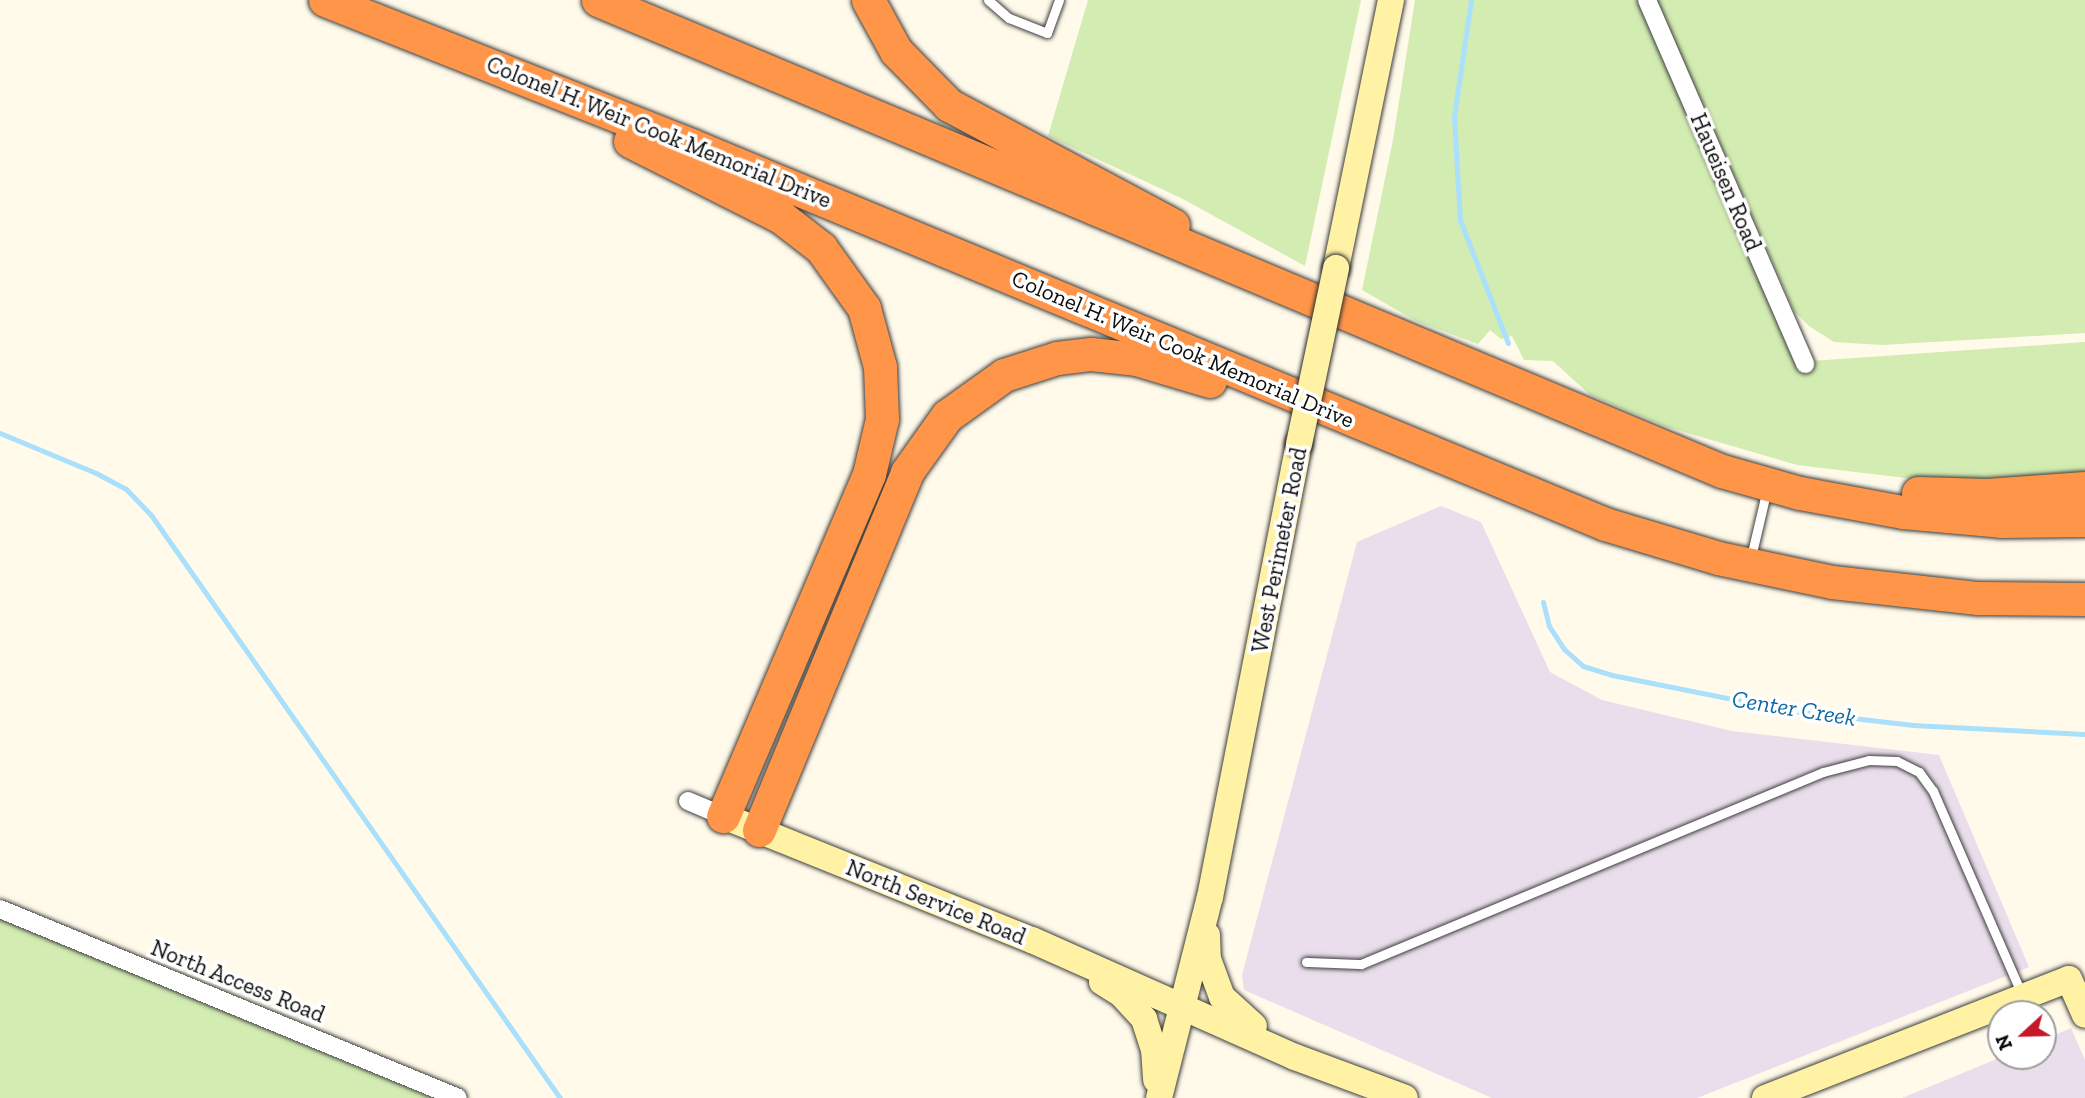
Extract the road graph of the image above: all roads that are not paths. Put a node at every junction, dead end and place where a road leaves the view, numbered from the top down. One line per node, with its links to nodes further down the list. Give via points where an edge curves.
1 (325, 0): 8 (highway, Colonel H. Weir Cook Memorial Drive)
2 (598, 0): 9 (highway)
3 (868, 0): 9 (highway, via 896,51 949,105 1151,212)
4 (988, 0): 5 (lane, via 1009,18 1047,33)
5 (1059, 0)
6 (1391, 0): 21 (street, West Perimeter Road, bridge)
7 (1647, 0): 10 (street, Haueisen Road)
8 (461, 51): 12 (highway, Colonel H. Weir Cook Memorial Drive); 19 (highway, via 604,129 782,217 838,267 872,327 883,404 875,457)
9 (1281, 288): 11 (highway)
10 (1805, 364)
11 (1577, 411): 13 (highway, via 1721,471); 14 (highway, via 1750,466 1876,490 1987,495)
12 (1495, 481): 16 (highway, Colonel H. Weir Cook Memorial Drive, via 1605,524); 20 (highway, via 1136,359 1091,354 1056,358 1004,375 947,416 906,472)
13 (1768, 485): 15 (highway, via 1903,512 2001,521); 16 (lane)
14 (2085, 488)
15 (2085, 520)
16 (1749, 566): 17 (highway, Colonel H. Weir Cook Memorial Drive, via 1872,588 1978,598)
17 (2079, 599)
18 (688, 801): 19 (street, North Service Road)
19 (723, 816): 20 (street, North Service Road)
20 (759, 830): 23 (street, North Service Road)
21 (1210, 898): 27 (street, West Perimeter Road); 29 (street, via 1208,959 1214,982 1229,1007 1261,1030)
22 (0, 909): 30 (street, North Access Road)
23 (1032, 940): 27 (street, North Service Road); 31 (street, via 1136,1007 1154,1049)
24 (1306, 962): 26 (lane, via 1361,964 1823,772 1869,760 1897,761 1919,772 1933,790)
25 (2077, 976): 26 (street); 28 (street)
26 (2022, 996): 32 (street)
27 (1183, 1005): 29 (street, North Service Road, via 1295,1058); 31 (street, West Perimeter Road)
28 (2085, 1015)
29 (1393, 1093)
30 (458, 1098)
31 (1158, 1098)
32 (1765, 1098)

